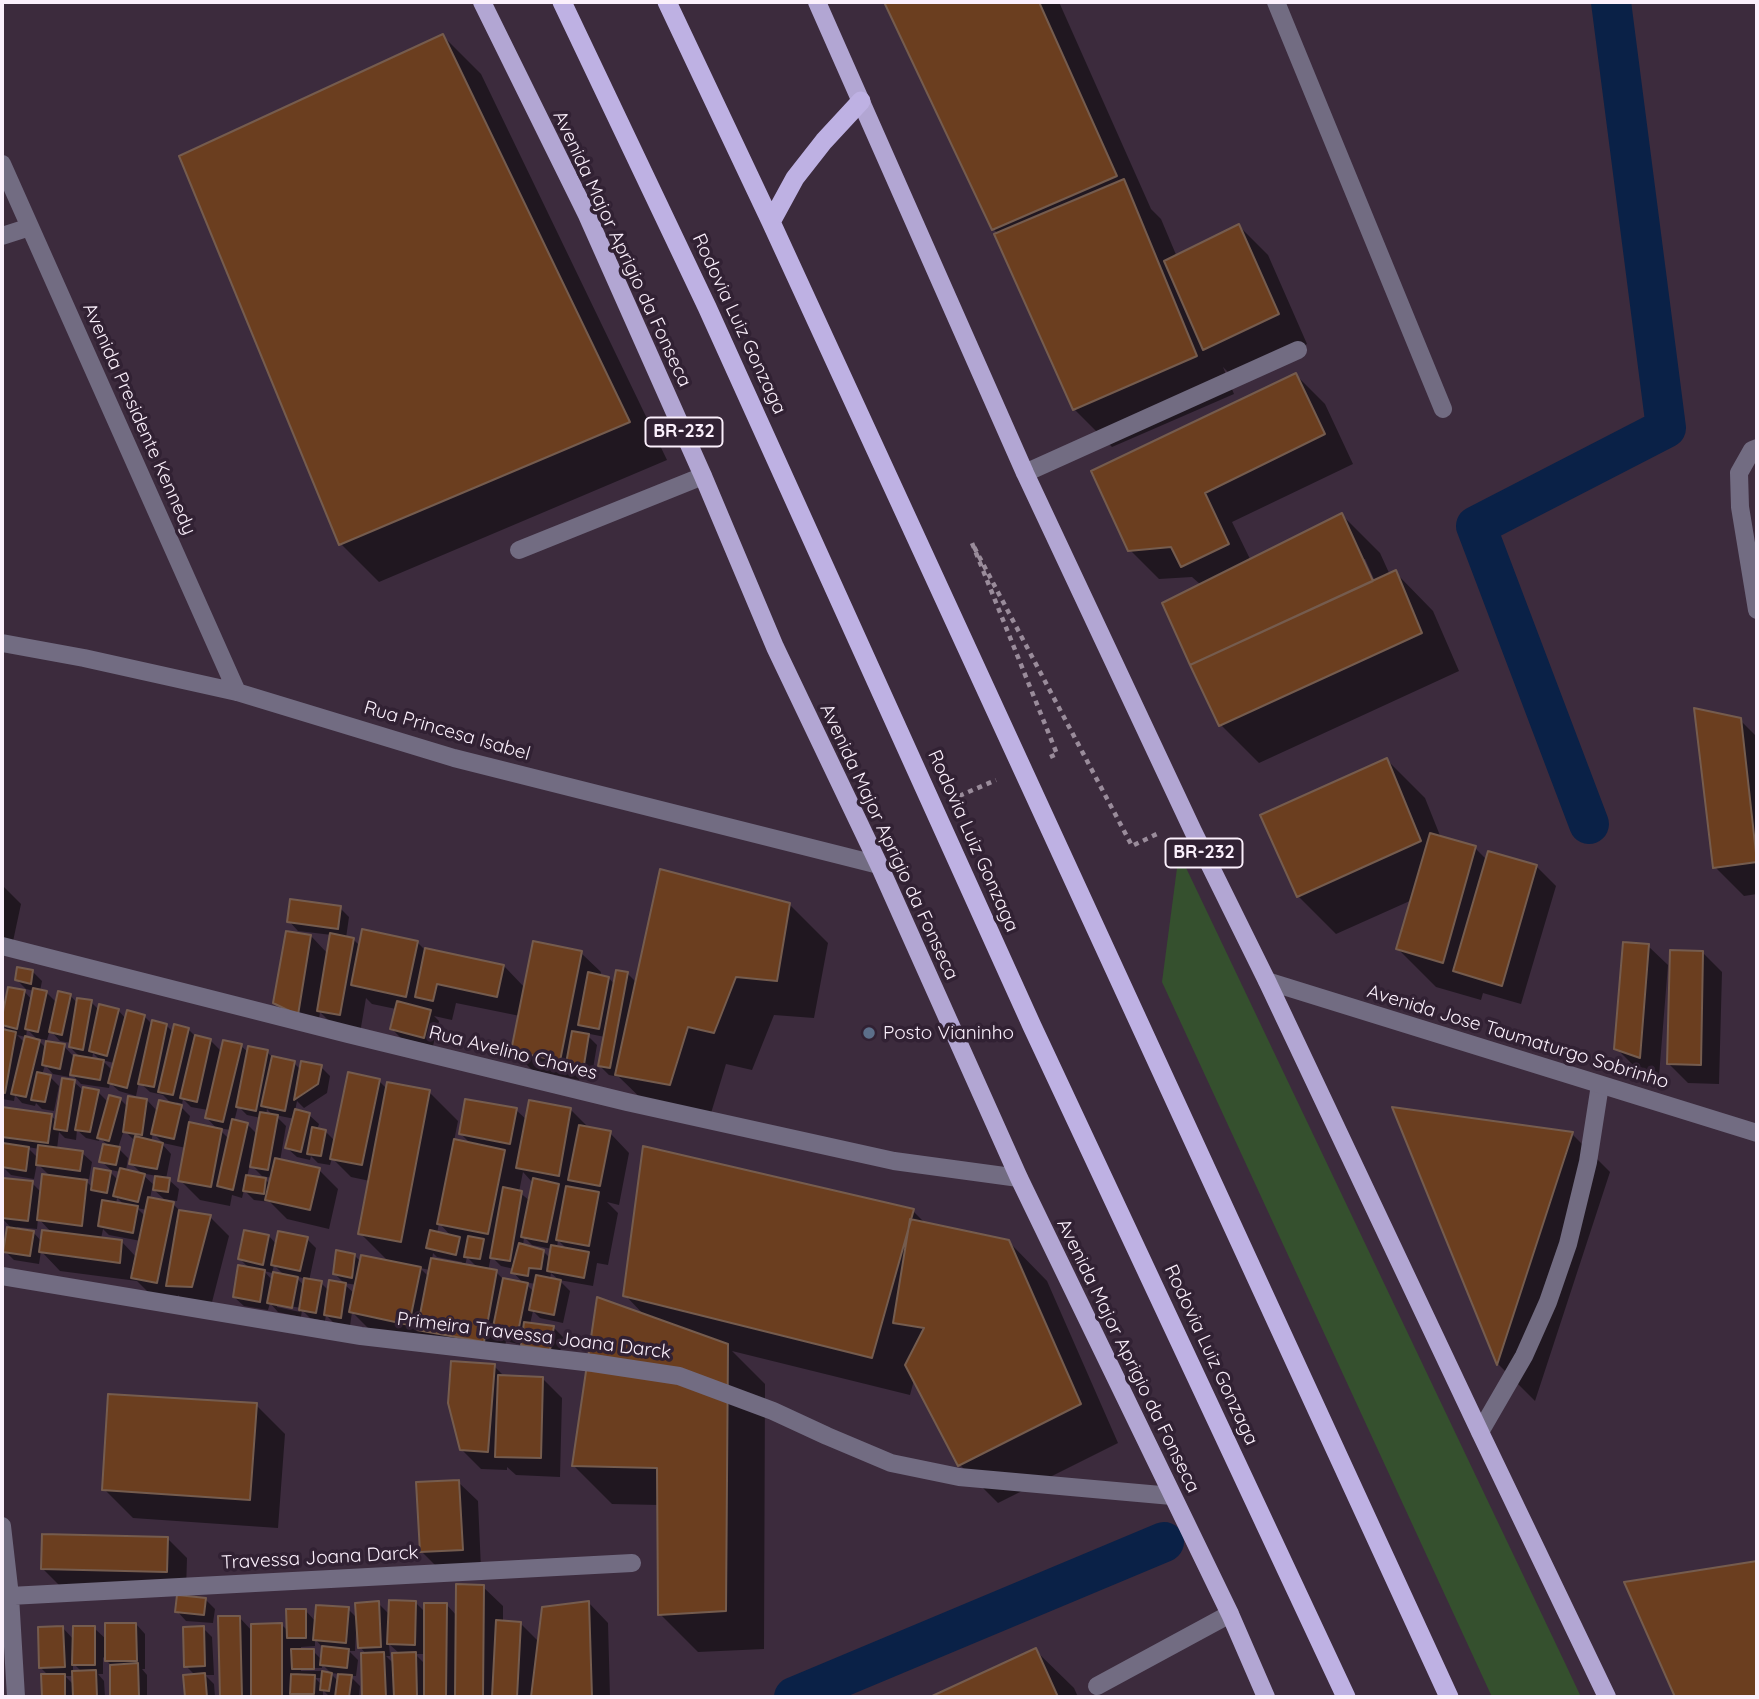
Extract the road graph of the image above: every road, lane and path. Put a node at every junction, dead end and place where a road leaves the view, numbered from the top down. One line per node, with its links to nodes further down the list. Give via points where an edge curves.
1 (482, 2): 15 (main road, Avenida Major Aprigio da Fonseca / BR-232, via 587,215)
2 (562, 2): 36 (highway, Rodovia Luiz Gonzaga, via 713,319 1038,1039)
3 (667, 2): 8 (highway)
4 (817, 2): 6 (main road, BR-232)
5 (1276, 2): 12 (street)
6 (861, 101): 8 (highway, via 795,178); 14 (main road, BR-232)
7 (2, 164): 9 (street, Avenida Presidente Kennedy)
8 (771, 222): 37 (highway)
9 (30, 227): 10 (street); 19 (street, Avenida Presidente Kennedy)
10 (2, 236)
11 (1298, 350): 14 (street)
12 (1443, 409)
13 (1757, 447): 17 (street, via 1738,473)
14 (1025, 473): 22 (main road, BR-232)
15 (703, 476): 16 (street); 20 (main road, Avenida Major Aprigio da Fonseca / BR-232, via 775,648)
16 (519, 550)
17 (1757, 610)
18 (2, 643): 19 (street, Rua Princesa Isabel)
19 (237, 692): 20 (street, Rua Princesa Isabel, via 454,758)
20 (879, 865): 25 (main road, Avenida Major Aprigio da Fonseca / BR-232)
21 (2, 946): 25 (street, Rua Avelino Chaves, via 627,1102 894,1161)
22 (1266, 981): 23 (street, Avenida Jose Taumaturgo Sobrinho); 27 (main road, BR-232)
23 (1600, 1085): 24 (street, Avenida Jose Taumaturgo Sobrinho); 27 (street, via 1588,1162 1548,1302 1524,1356)
24 (1757, 1133)
25 (1018, 1178): 28 (main road, Avenida Major Aprigio da Fonseca / BR-232)
26 (2, 1276): 28 (street, Primeira Travessa Joana Darck, via 361,1336 679,1376 773,1410 891,1463 959,1477)
27 (1480, 1432): 38 (main road, BR-232)
28 (1172, 1496): 32 (main road, Avenida Major Aprigio da Fonseca / BR-232)
29 (2, 1526): 31 (street)
30 (632, 1563): 31 (street, Travessa Joana Darck)
31 (10, 1596): 34 (street)
32 (1230, 1614): 33 (street); 35 (main road, Avenida Major Aprigio da Fonseca / BR-232)
33 (1097, 1686)
34 (16, 1697)
35 (1266, 1697)
36 (1346, 1697)
37 (1449, 1697)
38 (1607, 1697)

